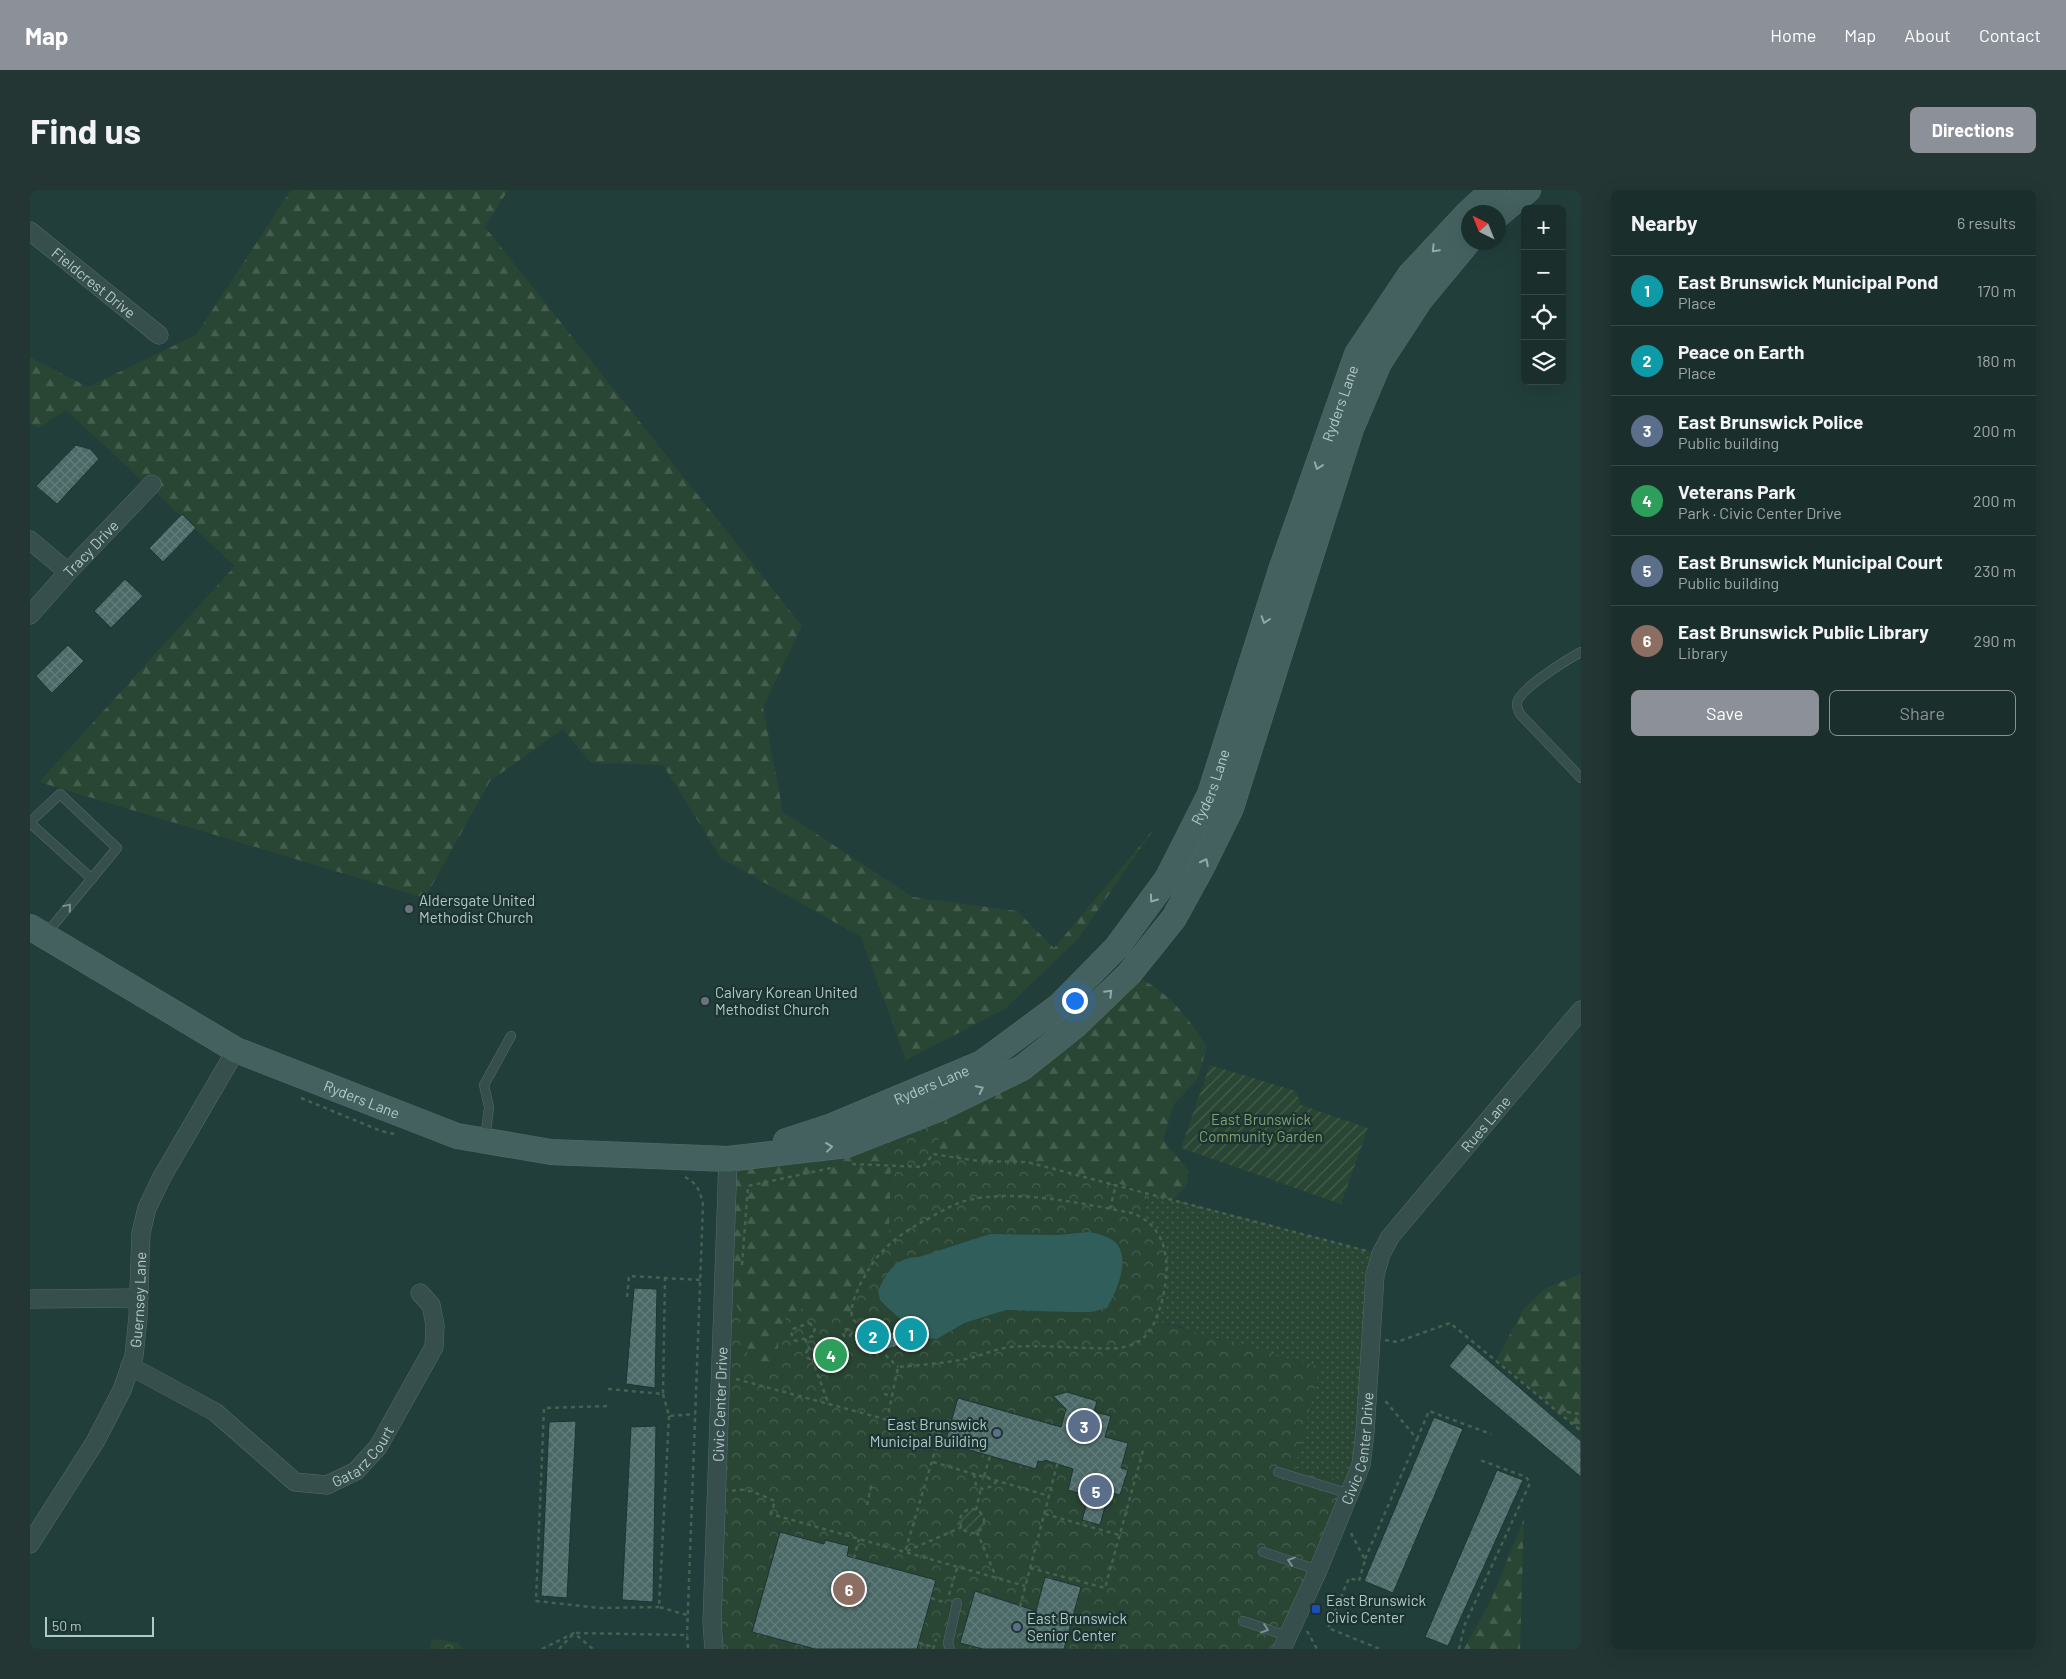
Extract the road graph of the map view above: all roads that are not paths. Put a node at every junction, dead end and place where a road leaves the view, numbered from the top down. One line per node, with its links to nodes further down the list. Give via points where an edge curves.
1 (1493, 190): 3 (main road, Ryders Lane)
2 (1528, 190): 4 (main road)
3 (1477, 205)
4 (1506, 208)
5 (1461, 221): 22 (main road, Ryders Lane, one-way to 22, via 1410,275 1357,354 1282,567 1210,794 1167,879 1117,947 1059,1006 982,1063 832,1126)
6 (30, 230): 8 (street, Fieldcrest Drive)
7 (1461, 250): 22 (main road, Ryders Lane, one-way to 7, via 847,1145 936,1110 1022,1068 1076,1025 1129,974 1163,932 1202,868 1231,808 1351,430 1379,363 1420,300)
8 (159, 335)
9 (152, 484): 11 (street, Tracy Drive)
10 (30, 540): 11 (street)
11 (68, 572): 12 (street, Tracy Drive)
12 (30, 615)
13 (1581, 652): 14 (lane, via 1524,692 1516,706)
14 (1581, 778)
15 (30, 823): 16 (lane); 16 (lane, via 60,794 117,848)
16 (92, 879): 17 (lane, one-way to 16)
17 (37, 932): 20 (main road, Ryders Lane)
18 (1581, 1010): 23 (street, Rues Lane)
19 (511, 1036): 21 (lane, via 484,1085 489,1107)
20 (236, 1050): 21 (main road, Ryders Lane, via 457,1136); 25 (street, Guernsey Lane, via 147,1208 141,1233)
21 (485, 1141): 22 (main road, Ryders Lane, via 551,1152)
22 (728, 1159): 36 (street, Civic Center Drive, via 712,1623)
23 (1390, 1237): 29 (street, Civic Center Drive, via 1375,1275 1365,1432 1360,1465)
24 (420, 1293): 27 (street, Gatarz Court, via 431,1305 435,1325 434,1347 378,1447 356,1471 327,1485 295,1482 215,1412)
25 (139, 1298): 26 (street); 27 (street, Guernsey Lane, via 134,1356)
26 (30, 1299)
27 (130, 1366): 30 (street, Guernsey Lane, via 122,1390 95,1442)
28 (1278, 1472): 29 (lane)
29 (1350, 1494): 32 (street, Civic Center Drive)
30 (30, 1544)
31 (1263, 1552): 32 (lane, one-way to 31)
32 (1318, 1570): 35 (street, Civic Center Drive)
33 (957, 1603): 37 (lane, via 948,1643)
34 (1243, 1621): 35 (lane, one-way to 35)
35 (1285, 1643)
36 (714, 1649)
37 (950, 1649)

